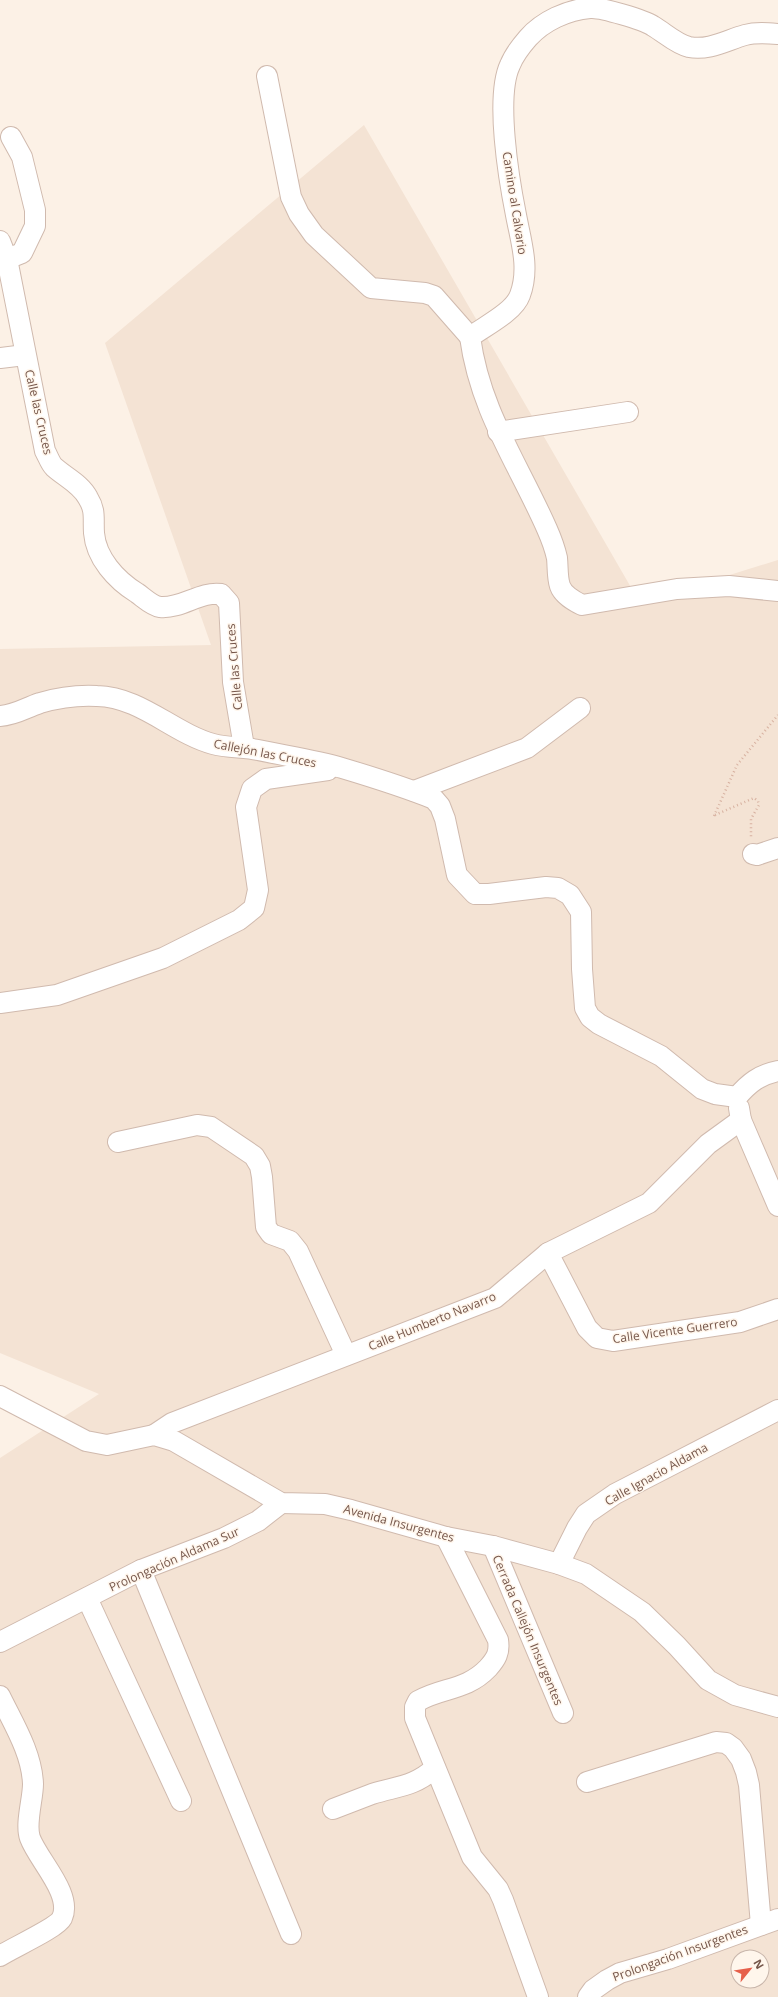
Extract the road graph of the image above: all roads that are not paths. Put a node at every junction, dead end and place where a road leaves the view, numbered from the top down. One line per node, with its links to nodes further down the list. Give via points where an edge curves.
1 (587, 4): 2 (street, Camino al Calvario, via 652,25 672,40 688,47 710,46 746,35); 6 (street, Camino al Calvario, via 557,16 534,31 510,66 505,82 504,132 512,198 526,274 520,296 508,311)
2 (778, 34)
3 (266, 76): 6 (street, via 291,197 314,235 371,288 434,296)
4 (11, 137): 5 (street, via 22,157 35,210 35,226 22,253)
5 (3, 250): 7 (street, Calle las Cruces)
6 (470, 337): 10 (street, via 482,394)
7 (25, 355): 8 (street); 14 (street, Calle las Cruces, via 45,451 53,466 77,485 95,510 94,534 98,550 106,565 127,587 158,607 175,606 213,593 222,594 229,603 233,682)
8 (0, 358)
9 (628, 412): 10 (street)
10 (498, 432): 11 (street, via 548,530 557,557 560,586 570,599 582,605 677,589 729,586)
11 (778, 591)
12 (580, 708): 16 (street, via 527,748)
13 (0, 716): 14 (street, Callejón las Cruces, via 12,716 39,703 60,698 96,695 112,697 144,709 184,733 214,744)
14 (244, 747): 15 (street, Callejón las Cruces)
15 (341, 768): 16 (street, Callejón las Cruces); 19 (street, via 266,779 252,790 246,807 258,890 254,908 239,920 163,958 57,995)
16 (414, 791): 21 (street, Callejón las Cruces, via 434,799 440,806 457,875 475,894 546,887 558,888 575,901 581,912 585,1008 590,1016 599,1024 661,1056 702,1089)
17 (778, 848): 18 (street)
18 (753, 854)
19 (0, 1003)
20 (778, 1071): 21 (street, via 763,1074 748,1083)
21 (737, 1098): 22 (street)
22 (741, 1120): 24 (street); 25 (street, Calle Humberto Navarro, via 708,1144 649,1203)
23 (118, 1142): 27 (street, via 197,1125 211,1127 254,1156 260,1166 262,1177 266,1227 271,1234 290,1242 298,1251)
24 (778, 1206)
25 (548, 1253): 26 (street, Calle Vicente Guerrero, via 588,1328 597,1338 613,1341 740,1322); 27 (street, Calle Humberto Navarro, via 495,1298)
26 (778, 1309)
27 (346, 1356): 30 (street, Calle Humberto Navarro, via 172,1423)
28 (0, 1396): 30 (street, Avenida Insurgentes, via 86,1441 107,1445)
29 (778, 1410): 34 (street, Calle Ignacio Aldama, via 615,1494 586,1514)
30 (154, 1435): 31 (street, Avenida Insurgentes, via 174,1441)
31 (281, 1503): 32 (street, Avenida Insurgentes, via 325,1504); 35 (street, Prolongación Aldama Sur, via 258,1521 224,1538)
32 (446, 1537): 33 (street, Avenida Insurgentes); 41 (street, via 498,1640 500,1649 496,1659 470,1682 418,1701 415,1718)
33 (493, 1546): 34 (street, Avenida Insurgentes); 40 (street, Cerrada Callejón Insurgentes)
34 (559, 1564): 39 (street, Avenida Insurgentes, via 586,1574 642,1612 708,1680 735,1695)
35 (141, 1570): 36 (street, Prolongación Aldama Sur); 46 (street)
36 (87, 1598): 37 (street, Prolongación Aldama Sur); 43 (street)
37 (0, 1642)
38 (0, 1696): 47 (street, via 30,1763 30,1838 61,1893 64,1912 61,1920)
39 (778, 1707)
40 (563, 1714)
41 (434, 1768): 44 (street, via 423,1779 372,1794); 48 (street, via 472,1857 503,1900)
42 (587, 1782): 45 (street, via 710,1744 726,1743 733,1748 741,1759 749,1785)
43 (181, 1802)
44 (334, 1809)
45 (769, 1922): 49 (street, Prolongación Insurgentes, via 668,1959 620,1973 593,1990)
46 (291, 1934)
47 (0, 1956)
48 (538, 1997)
49 (588, 1997)

